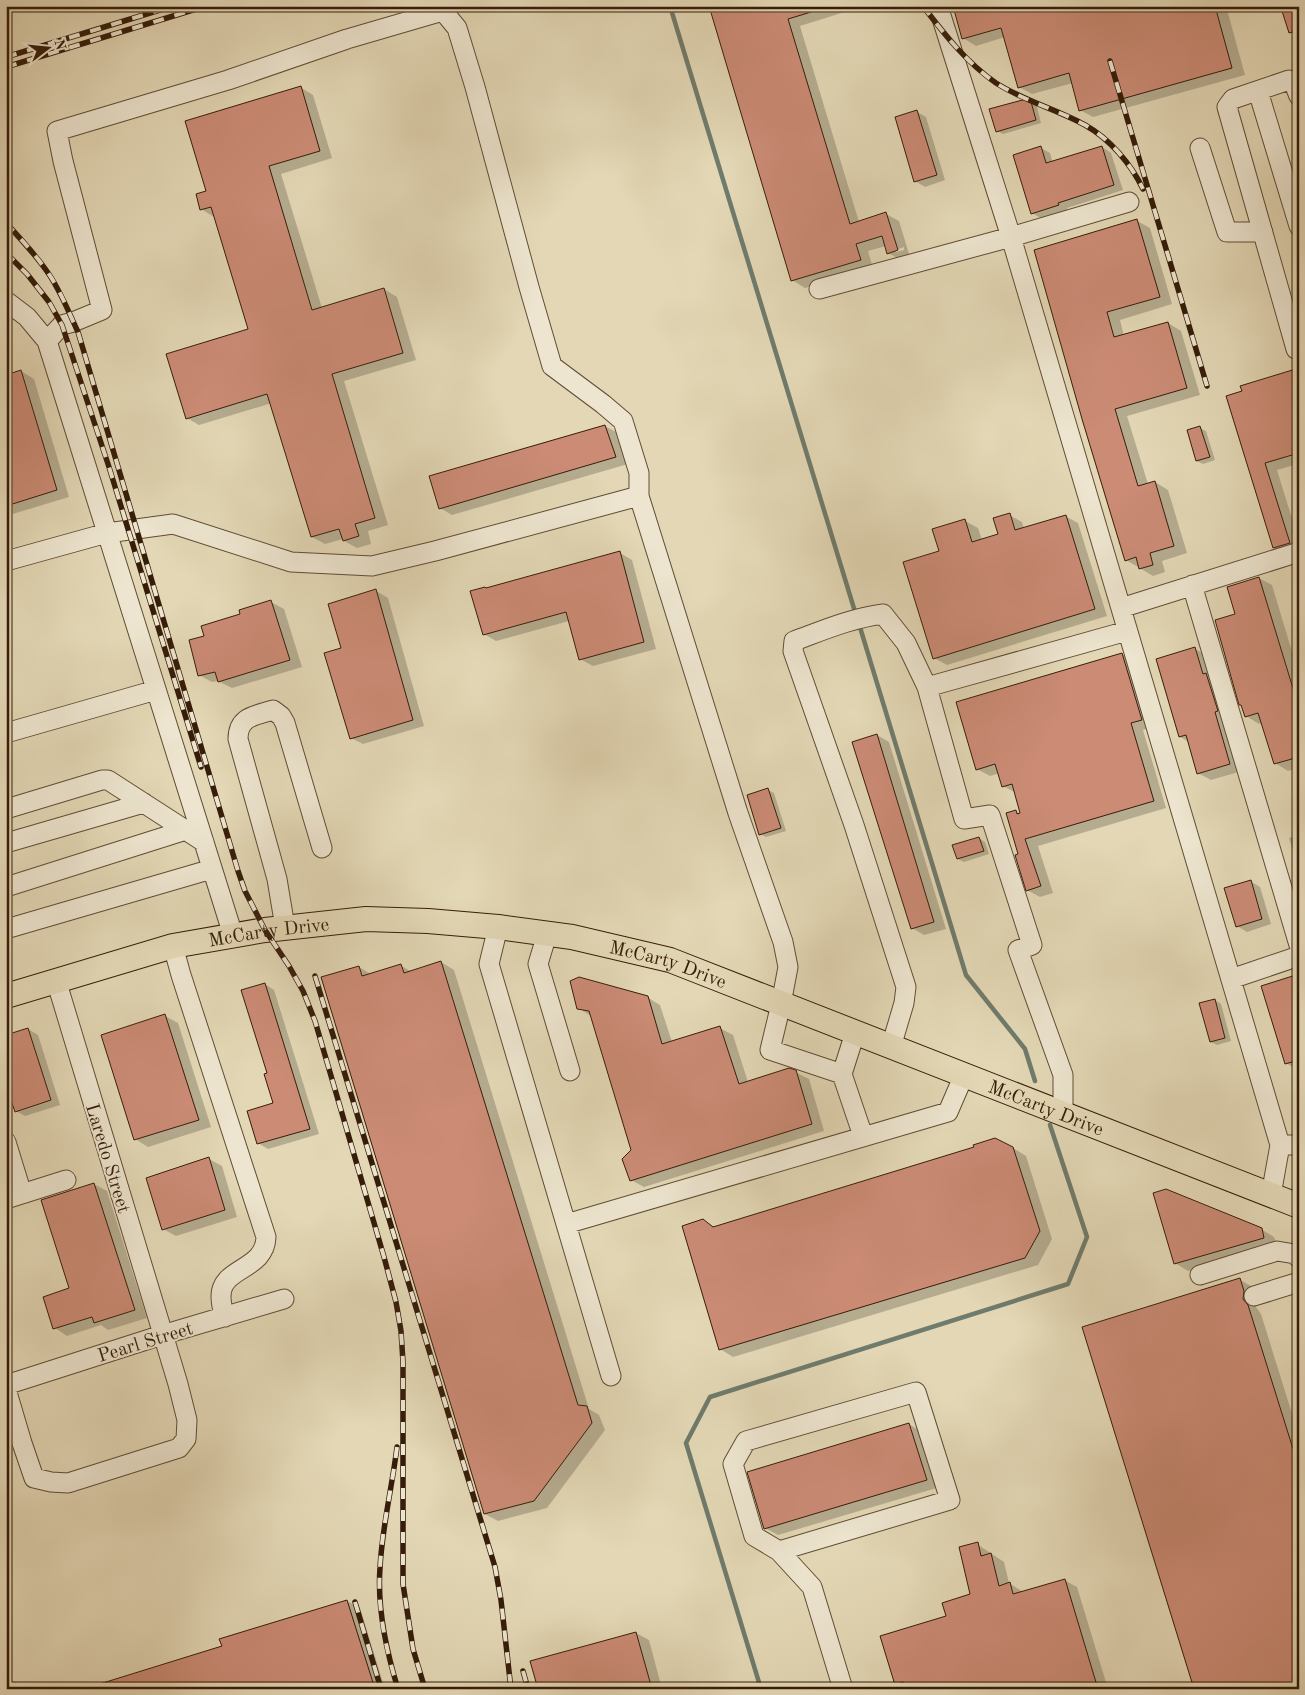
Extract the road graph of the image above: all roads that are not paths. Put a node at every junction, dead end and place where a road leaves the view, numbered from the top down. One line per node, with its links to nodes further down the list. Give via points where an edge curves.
1 (938, 6): 8 (street)
2 (1258, 91): 3 (street, via 1289,80 1296,86); 6 (street); 7 (street, via 1233,99 1226,107)
3 (1299, 96)
4 (1200, 148): 7 (street, via 1227,232)
5 (1129, 202): 8 (street)
6 (1299, 226)
7 (1262, 232): 12 (street, via 1296,349)
8 (1011, 238): 9 (street); 18 (street)
9 (819, 289)
10 (6, 301): 11 (street, via 27,317)
11 (46, 341): 13 (street, via 62,325 102,310 57,131 443,11 460,36 552,366 623,421 639,473); 14 (street)
12 (1299, 350)
13 (639, 496): 14 (street, via 372,566 291,562 173,524); 42 (street, via 738,812 783,942 788,967)
14 (107, 534): 16 (street); 21 (street)
15 (1299, 552): 17 (street)
16 (6, 561)
17 (1192, 585): 18 (street); 36 (street)
18 (1121, 608): 19 (street)
19 (1127, 630): 20 (street); 39 (street)
20 (927, 687): 44 (street, via 906,644 884,614 866,616 794,641 793,651 906,987); 48 (street, via 964,819 990,815 1032,945 1018,950 1063,1075)
21 (156, 690): 22 (street); 26 (street)
22 (6, 732)
23 (144, 803): 24 (street, via 108,780 102,780); 25 (street); 27 (street)
24 (6, 809)
25 (186, 830): 26 (street); 30 (street)
26 (204, 842): 29 (street)
27 (6, 843)
28 (322, 848): 31 (street, via 285,723 273,710 248,718 238,730 238,739 276,879)
29 (212, 869): 33 (street); 35 (street)
30 (6, 887)
31 (285, 927): 32 (main road, McCarty Drive, via 366,918); 35 (main road, McCarty Drive)
32 (498, 927): 34 (main road, McCarty Drive); 57 (street, via 488,964)
33 (6, 929)
34 (547, 934): 42 (main road, McCarty Drive, via 670,960); 45 (street, via 538,964)
35 (233, 936): 37 (main road, McCarty Drive)
36 (1299, 945)
37 (174, 946): 40 (main road, McCarty Drive); 63 (street, via 266,1237 266,1248 259,1257 224,1284 221,1296)
38 (1299, 956): 39 (street)
39 (1231, 979): 51 (street)
40 (56, 980): 41 (main road, McCarty Drive); 64 (street, Laredo Street)
41 (6, 996)
42 (781, 1004): 43 (main road, McCarty Drive); 46 (street, via 770,1050)
43 (855, 1033): 44 (main road, McCarty Drive); 46 (street)
44 (891, 1047): 47 (main road, McCarty Drive)
45 (570, 1071)
46 (842, 1074): 49 (street)
47 (964, 1075): 48 (main road, McCarty Drive); 49 (street, via 948,1112)
48 (1063, 1114): 54 (main road, McCarty Drive)
49 (863, 1136): 57 (street)
50 (6, 1142): 55 (street)
51 (1280, 1145): 52 (street); 54 (street)
52 (1299, 1145)
53 (66, 1180): 55 (street)
54 (1271, 1195): 56 (main road, McCarty Drive)
55 (14, 1196)
56 (1299, 1206)
57 (566, 1224): 65 (street)
58 (1299, 1258): 59 (street, via 1295,1254 1278,1251)
59 (1200, 1275)
60 (1299, 1282): 61 (street)
61 (1254, 1296)
62 (284, 1300): 63 (street, Pearl Street)
63 (224, 1317): 64 (street, Pearl Street)
64 (162, 1335): 66 (street, Pearl Street); 67 (street, Laredo Street, via 187,1420 186,1439 179,1448 68,1484 34,1478)
65 (611, 1376)
66 (6, 1385)
67 (6, 1389)
68 (779, 1552): 68 (street, via 950,1500 916,1392 746,1441 733,1464 754,1536); 69 (street, via 812,1587)
69 (843, 1689)

